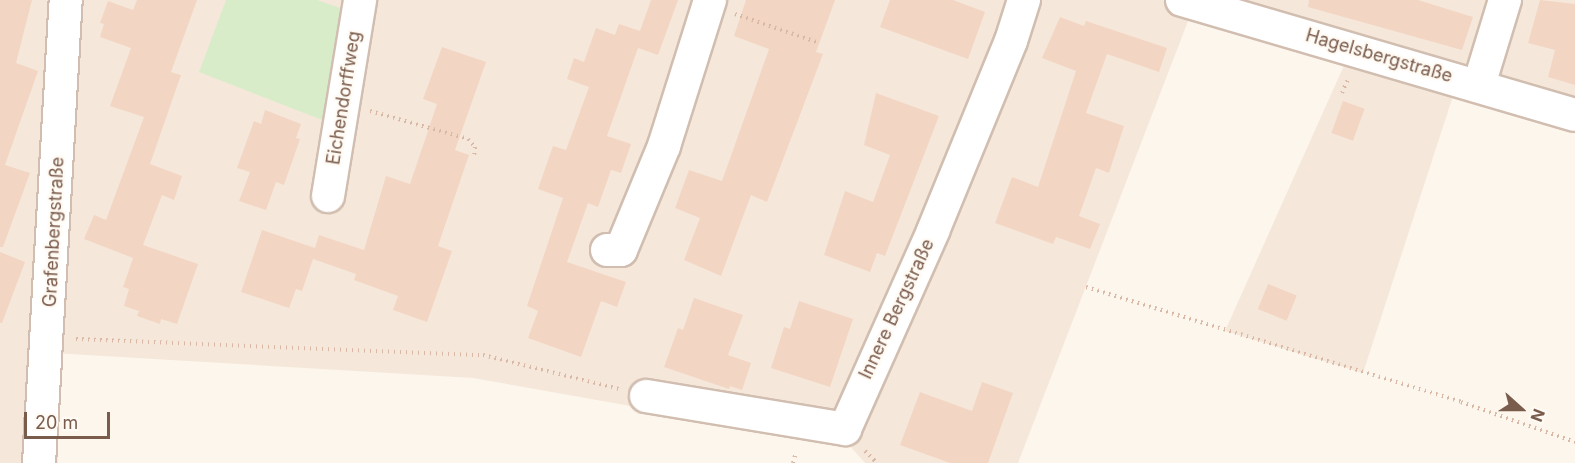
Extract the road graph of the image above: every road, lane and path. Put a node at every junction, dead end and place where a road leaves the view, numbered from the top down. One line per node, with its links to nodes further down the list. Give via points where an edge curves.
1 (66, 0): 15 (street, Grafenbergstraße)
2 (360, 0): 9 (street, Eichendorffweg)
3 (1023, 0): 16 (street, Innere Bergstraße, via 1011,41 946,200 845,429)
4 (1182, 0): 8 (street, Hagelsbergstraße)
5 (1505, 0): 8 (street)
6 (710, 3): 7 (path); 13 (street, via 664,146 621,250)
7 (819, 43)
8 (1479, 85): 10 (street, Hagelsbergstraße)
9 (343, 106): 11 (path, via 468,140 475,147); 12 (street, Eichendorffweg)
10 (1575, 115)
11 (474, 157)
12 (328, 196)
13 (607, 250)
14 (1086, 287): 17 (path, via 1461,402)
15 (48, 338): 16 (path, via 483,355); 18 (street, Grafenbergstraße)
16 (646, 396)
17 (1575, 442)
18 (39, 463)

